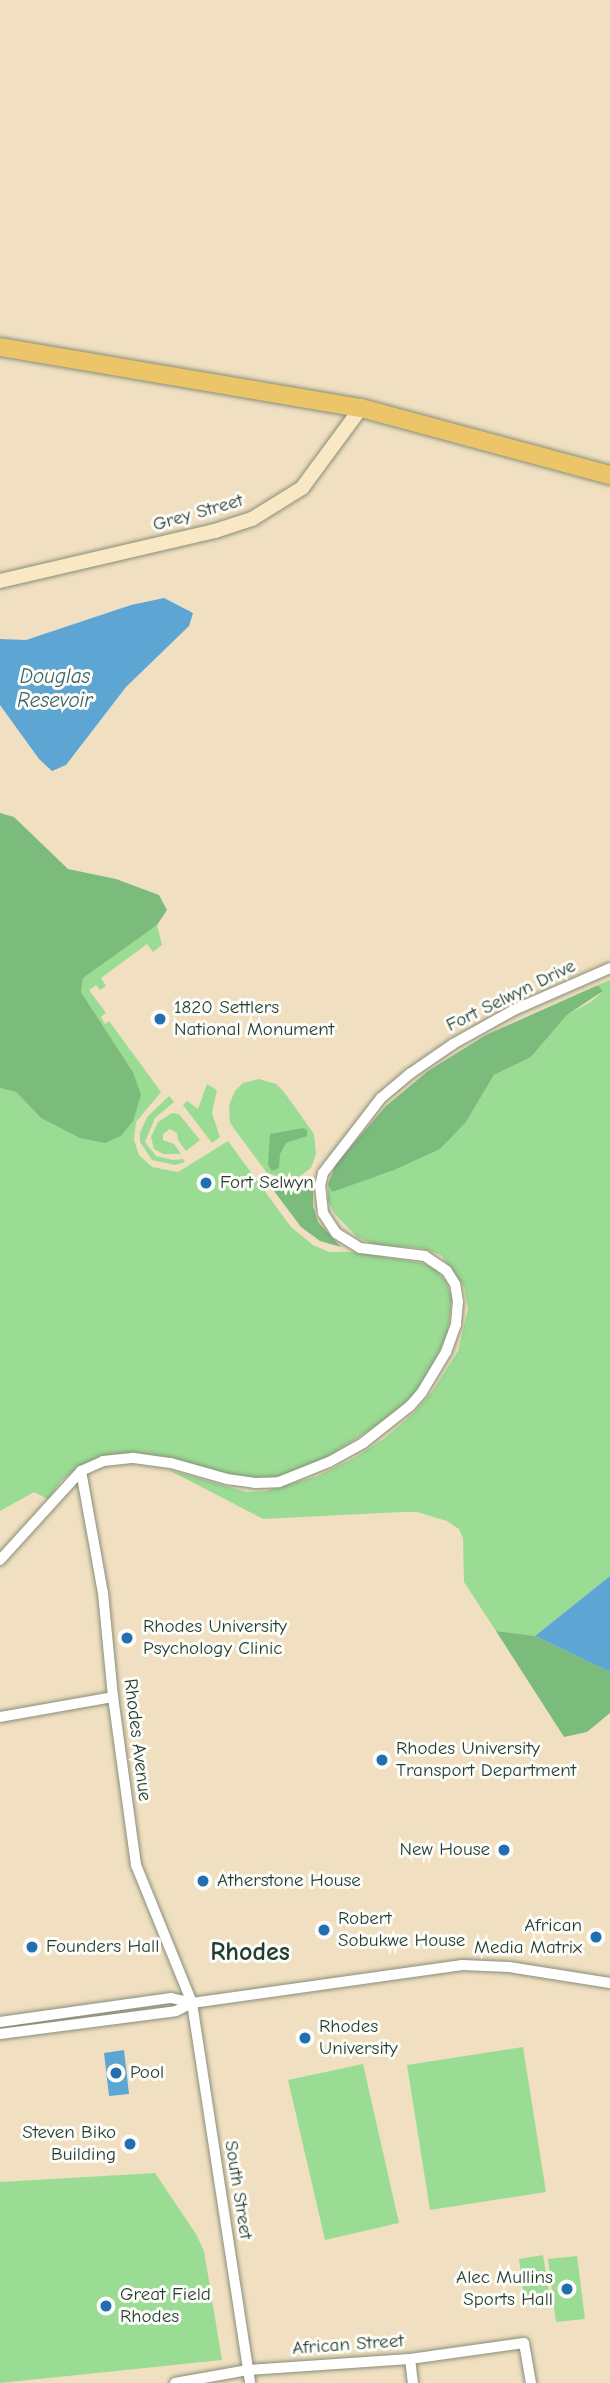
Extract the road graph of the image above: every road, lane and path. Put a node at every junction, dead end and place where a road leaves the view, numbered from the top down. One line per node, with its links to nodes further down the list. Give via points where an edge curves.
1 (0, 347): 2 (highway)
2 (361, 408): 3 (highway); 4 (main road, Grey Street, via 302,488 252,519)
3 (610, 475)
4 (0, 581)
5 (610, 968): 6 (street, Fort Selwyn Drive, via 514,1010 411,1073 381,1098 323,1173 323,1213 336,1233 360,1248 425,1256 447,1271 455,1284 456,1324 446,1352 411,1406 363,1443 279,1482 228,1479 171,1463 119,1458)
6 (81, 1471): 7 (street); 8 (street, Rhodes Avenue, via 103,1593)
7 (0, 1560)
8 (113, 1697): 9 (street); 11 (street, Rhodes Avenue, via 136,1865)
9 (0, 1717)
10 (610, 1983): 11 (street, via 509,1967 462,1965)
11 (192, 2003): 12 (street, via 172,1998); 13 (street, via 176,2011); 15 (street, South Street)
12 (0, 2022)
13 (0, 2034)
14 (410, 2359): 15 (street, African Street); 18 (street); 19 (street, African Street, via 524,2343)
15 (248, 2370): 16 (street, African Street); 17 (street, South Street)
16 (175, 2383)
17 (250, 2383)
18 (414, 2383)
19 (531, 2383)

